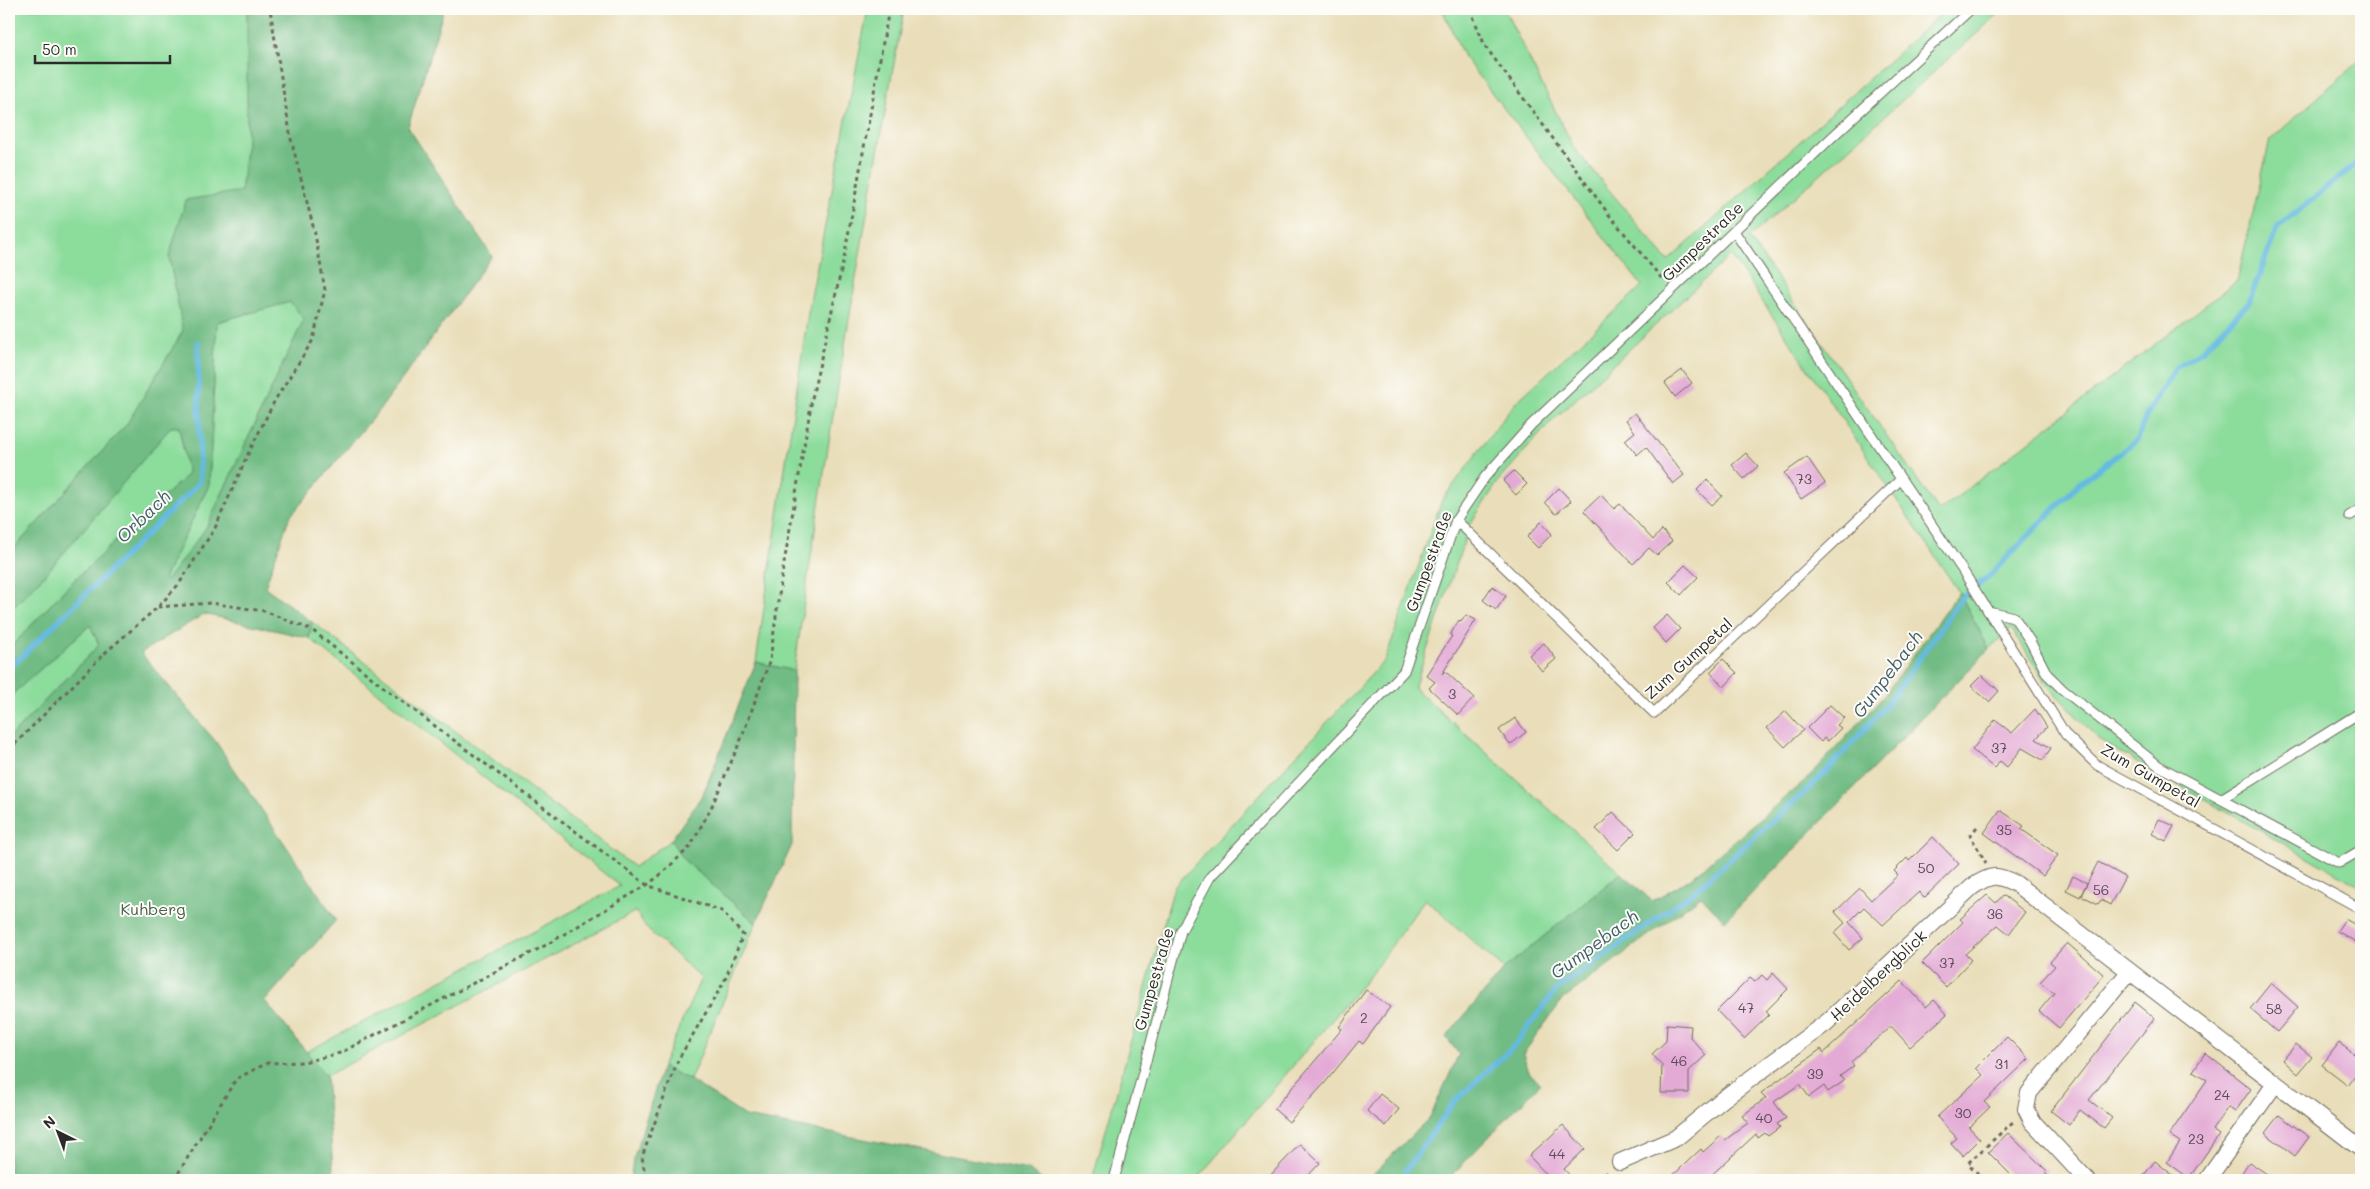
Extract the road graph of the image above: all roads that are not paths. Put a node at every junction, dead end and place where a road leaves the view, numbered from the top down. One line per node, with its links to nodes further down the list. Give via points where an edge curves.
1 (1971, 9): 2 (lane, Gumpestraße)
2 (1734, 231): 3 (lane, Zum Gumpetal); 6 (lane, Gumpestraße, via 1531,425 1485,477)
3 (1900, 480): 6 (lane, Zum Gumpetal, via 1654,713); 7 (lane, Zum Gumpetal)
4 (2361, 509): 5 (lane)
5 (2349, 516)
6 (1456, 520): 16 (lane, Gumpestraße, via 1404,672 1210,877 1181,931)
7 (1987, 609): 9 (lane, via 2014,617 2047,674 2062,689 2159,766); 11 (lane, Zum Gumpetal, via 2066,735 2097,765)
8 (2361, 712): 9 (lane)
9 (2221, 799): 10 (lane, via 2339,863)
10 (2361, 850)
11 (2361, 909)
12 (2129, 972): 13 (street); 15 (street, Heidelbergblick, via 2016,884 2000,876 1985,878 1826,1023 1676,1138); 17 (street, via 2028,1093 2026,1110 2032,1122)
13 (2275, 1084): 14 (street); 18 (street)
14 (2361, 1149)
15 (1620, 1162)
16 (1114, 1180)
17 (2088, 1180)
18 (2208, 1180)

